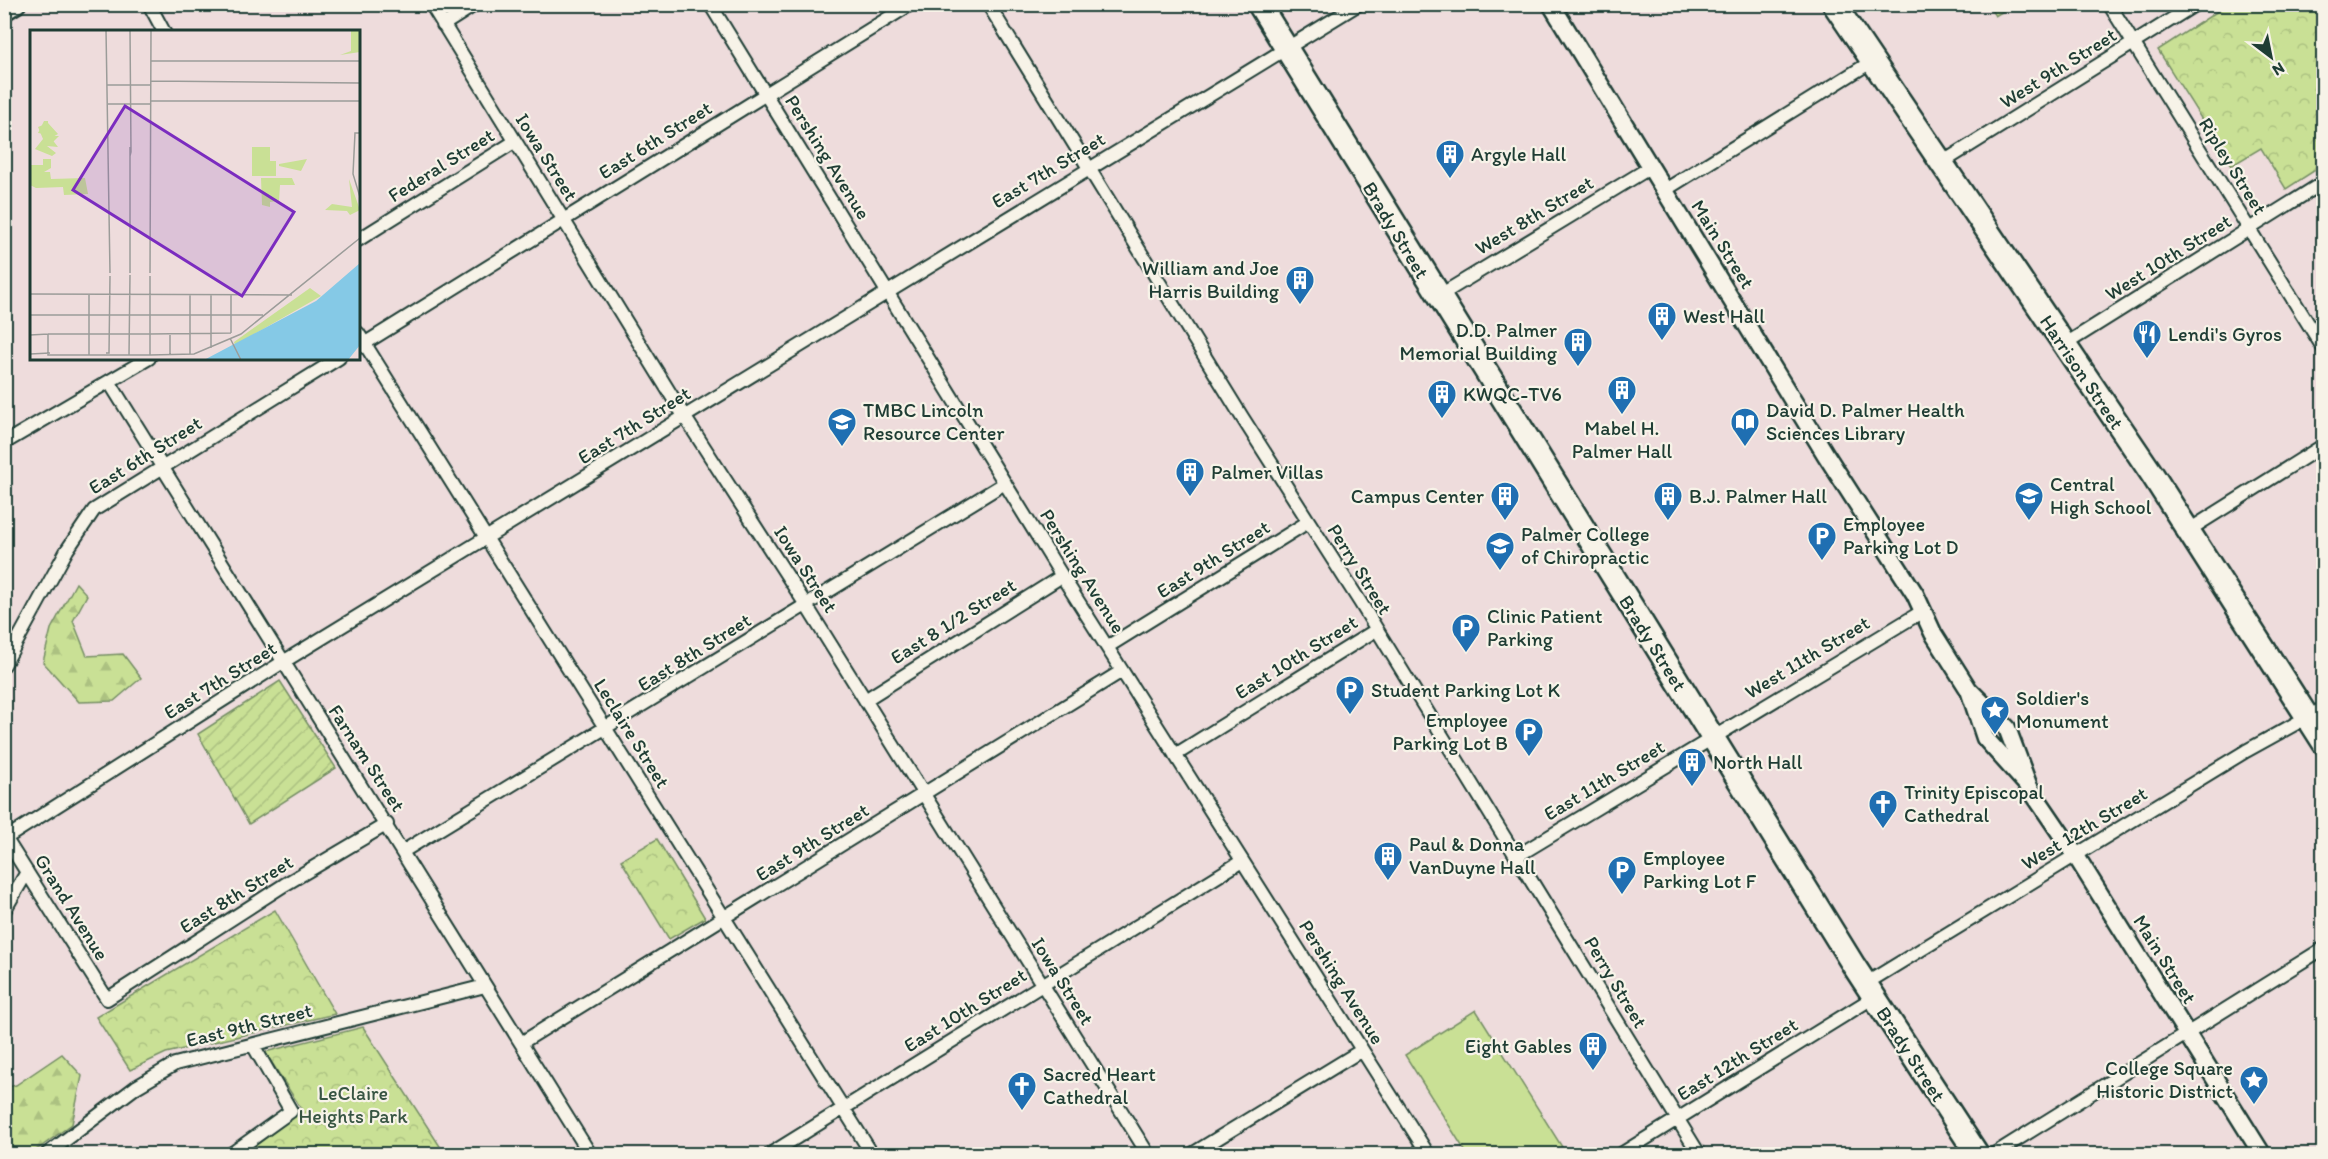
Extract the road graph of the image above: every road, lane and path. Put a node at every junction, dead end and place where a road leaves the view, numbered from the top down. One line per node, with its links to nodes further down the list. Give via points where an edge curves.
1 (17, 4): 14 (street)
2 (149, 4): 16 (street)
3 (430, 4): 15 (street, Iowa Street)
4 (476, 4): 15 (street)
5 (710, 4): 20 (street, Pershing Avenue)
6 (911, 4): 20 (street, East 6th Street)
7 (988, 4): 24 (street, Perry Street)
8 (1259, 4): 18 (highway, Brady Street)
9 (1359, 4): 18 (street, East 7th Street)
10 (1551, 4): 23 (street, Main Street)
11 (1834, 4): 19 (highway, Harrison Street)
12 (2109, 4): 17 (street, Ripley Street)
13 (2196, 4): 17 (street, West 9th Street)
14 (4, 12)
15 (443, 25): 21 (street, Iowa Street)
16 (163, 30)
17 (2134, 43): 22 (street, West 9th Street); 28 (street, Ripley Street)
18 (1286, 49): 24 (street, East 7th Street); 31 (highway, Brady Street)
19 (1871, 62): 22 (highway, Harrison Street); 26 (street)
20 (766, 94): 27 (street, East 6th Street); 30 (street, Pershing Avenue)
21 (514, 142): 27 (street, Iowa Street); 29 (street, Federal Street)
22 (1940, 164): 33 (highway, Harrison Street)
23 (1651, 167): 26 (street, Main Street); 31 (street, West 8th Street)
24 (1089, 169): 30 (street, East 7th Street); 43 (street, Perry Street)
25 (2324, 182): 28 (street, West 10th Street)
26 (1665, 190): 48 (street, Main Street)
27 (563, 220): 32 (street, East 6th Street); 38 (street, Iowa Street)
28 (2250, 229): 33 (street, West 10th Street); 34 (street, Ripley Street)
29 (360, 239)
30 (887, 292): 38 (street, East 7th Street); 42 (street, Pershing Avenue)
31 (1437, 297): 58 (highway, Brady Street)
32 (360, 341): 45 (street, Leclaire Street)
33 (2064, 345): 44 (highway, Harrison Street)
34 (2324, 349)
35 (146, 360): 37 (street)
36 (336, 360): 41 (street, East 6th Street)
37 (110, 382): 39 (street); 41 (street, Farnam Street)
38 (684, 417): 45 (street, East 7th Street); 47 (street, Iowa Street)
39 (4, 443)
40 (2324, 445): 44 (street)
41 (160, 467): 51 (street, Farnam Street); 52 (street, East 6th Street, via 93,510)
42 (1005, 483): 46 (street, Pershing Avenue); 47 (street, East 8th Street)
43 (1308, 522): 49 (street, Perry Street); 50 (street, East 9th Street)
44 (2188, 530): 56 (highway, Harrison Street)
45 (485, 538): 51 (street, East 7th Street); 57 (street, Leclaire Street)
46 (1062, 576): 50 (street, Pershing Avenue); 55 (street, East 8 1/2 Street)
47 (806, 605): 55 (street, Iowa Street); 57 (street, East 8th Street)
48 (1923, 611): 54 (street, Main Street); 58 (street, West 11th Street)
49 (1376, 630): 60 (street, East 10th Street); 66 (street, Perry Street)
50 (1107, 647): 53 (street, Pershing Avenue)
51 (284, 663): 63 (street, Farnam Street); 64 (street, East 7th Street)
52 (4, 665)
53 (1122, 671): 60 (street, Pershing Avenue); 62 (street, East 9th Street)
54 (1970, 690): 61 (street, Main Street, via 2007,728); 61 (street, Main Street, via 1985,738)
55 (865, 700): 62 (street, Iowa Street)
56 (2316, 713): 59 (highway, Harrison Street); 67 (street, West 12th Street, via 2246,751)
57 (606, 729): 65 (street, East 8th Street); 71 (street, Leclaire Street)
58 (1712, 737): 66 (street, East 11th Street); 75 (highway, Brady Street)
59 (2324, 743)
60 (1175, 755): 68 (street, Pershing Avenue)
61 (2029, 787): 67 (street, Main Street)
62 (924, 795): 71 (street, East 9th Street); 73 (street, Iowa Street)
63 (387, 824): 65 (street, Farnam Street); 76 (street, East 8th Street)
64 (5, 837): 69 (street, Grand Avenue)
65 (402, 852): 74 (street, Farnam Street)
66 (1516, 856): 82 (street, Perry Street)
67 (2076, 856): 75 (street, West 12th Street); 77 (street, Main Street)
68 (1242, 861): 73 (street, East 10th Street); 80 (street, Pershing Avenue)
69 (27, 872): 70 (street); 76 (street, Grand Avenue)
70 (4, 911)
71 (725, 919): 78 (street, East 9th Street); 81 (street, Leclaire Street)
72 (2324, 948): 77 (street)
73 (1042, 984): 81 (street, East 10th Street); 88 (street, Iowa Street)
74 (485, 986): 78 (street, Farnam Street); 79 (street, East 9th Street)
75 (1869, 991): 82 (street, East 12th Street); 93 (highway, Brady Street)
76 (107, 999)
77 (2187, 1033): 94 (street); 95 (street, Main Street)
78 (521, 1043): 85 (street, Farnam Street)
79 (253, 1044): 83 (street, East 9th Street, via 175,1064 136,1087); 84 (street, via 291,1111)
80 (1362, 1050): 89 (street); 90 (street, Pershing Avenue)
81 (844, 1109): 86 (street, East 10th Street); 87 (street, Leclaire Street)
82 (1677, 1119): 91 (street, East 12th Street); 92 (street, Perry Street)
83 (47, 1155)
84 (231, 1155)
85 (590, 1155)
86 (770, 1155)
87 (872, 1155)
88 (1148, 1155)
89 (1192, 1155)
90 (1428, 1155)
91 (1621, 1155)
92 (1699, 1155)
93 (1977, 1155)
94 (1994, 1155)
95 (2262, 1155)

